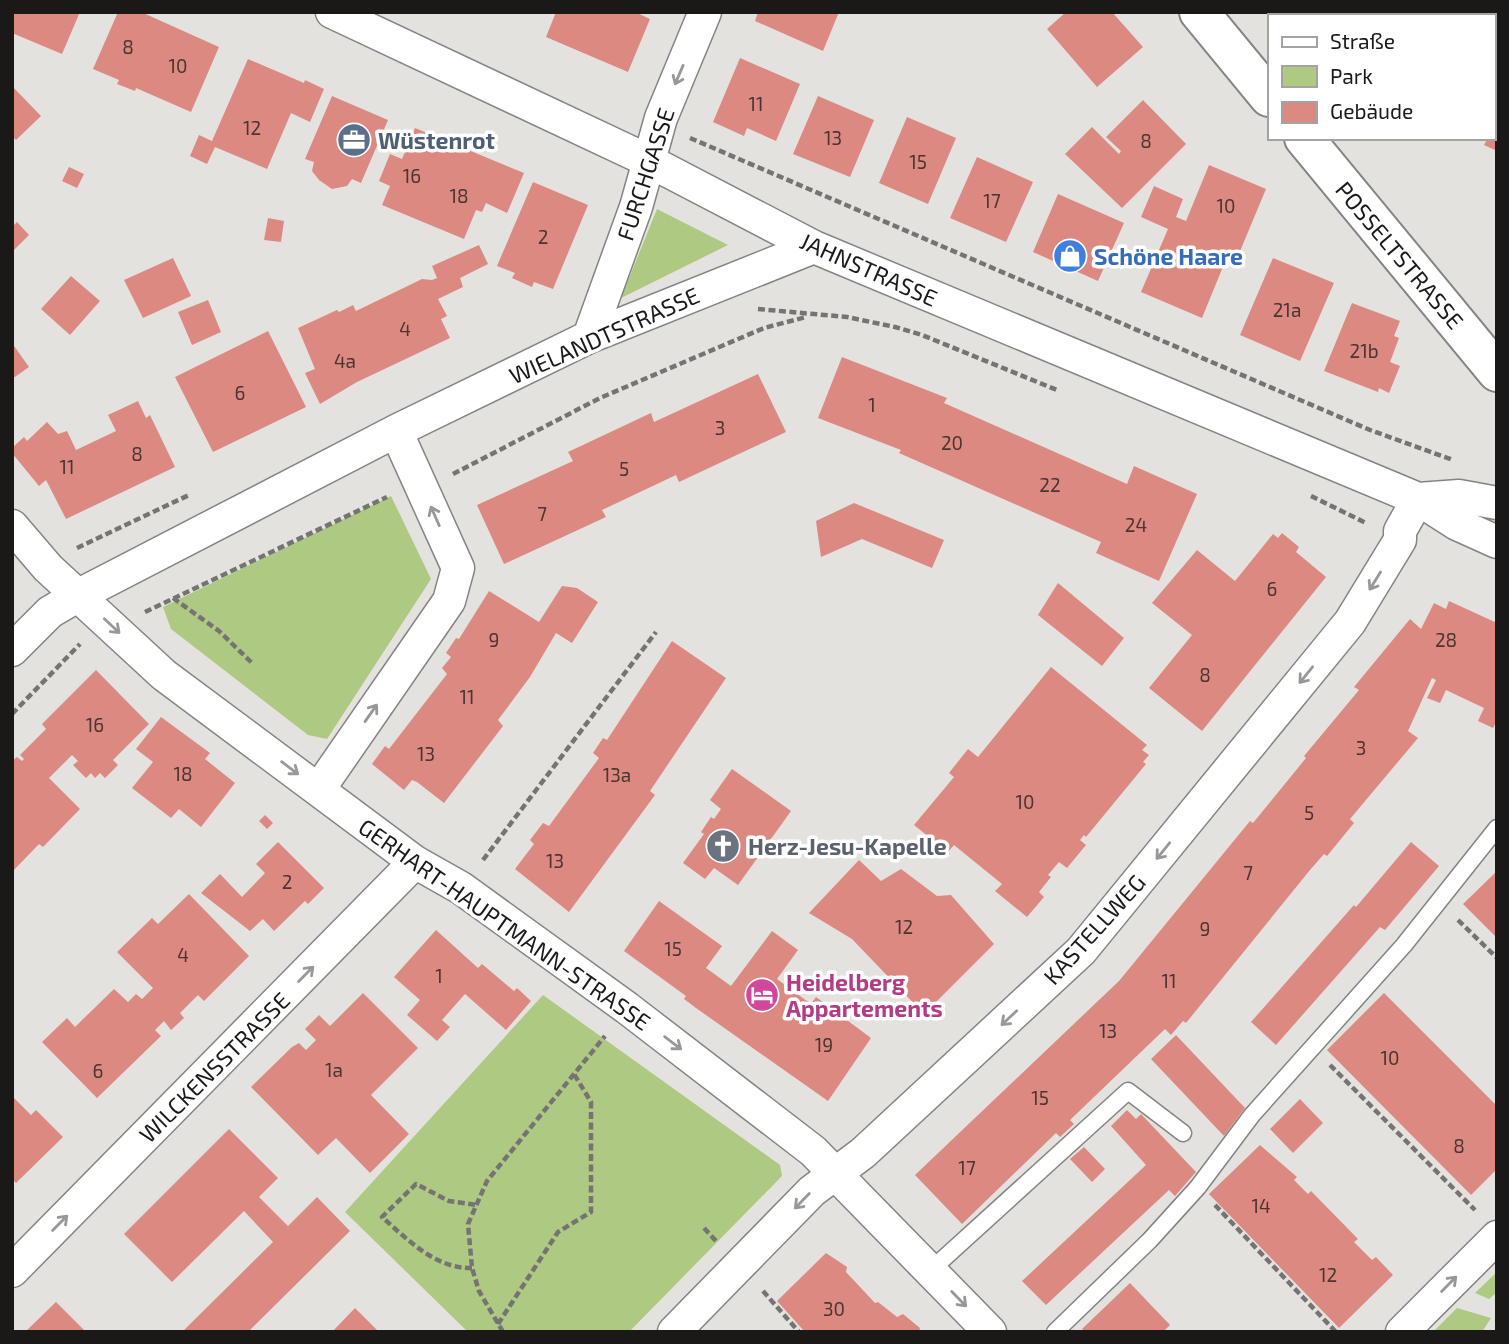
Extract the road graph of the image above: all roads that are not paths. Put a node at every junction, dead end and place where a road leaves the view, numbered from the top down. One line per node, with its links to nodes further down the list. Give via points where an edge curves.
1 (332, 12): 6 (street, JAHNSTRASSE)
2 (705, 12): 6 (street, FURCHGASSE, one-way to 6)
3 (1199, 12): 4 (street)
4 (1268, 96)
5 (1306, 140): 9 (street, POSSELTSTRASSE)
6 (647, 160): 7 (street, JAHNSTRASSE); 8 (street, FURCHGASSE, via 636,207)
7 (814, 247): 8 (street, WIELANDTSTRASSE); 11 (street, JAHNSTRASSE)
8 (589, 337): 10 (street, WIELANDTSTRASSE)
9 (1497, 372)
10 (396, 431): 15 (street, WIELANDTSTRASSE); 17 (street, one-way to 10, via 449,601 458,568)
11 (1418, 499): 12 (street, JAHNSTRASSE, via 1459,496); 14 (street, JAHNSTRASSE); 21 (street, KASTELLWEG, one-way to 21, via 1400,531 1400,540 1350,622 1081,951)
12 (1497, 503)
13 (12, 526): 15 (street, GERHART-HAUPTMANN-STRASSE)
14 (1497, 542)
15 (79, 595): 16 (street, WIELANDTSTRASSE, via 50,612); 17 (street, GERHART-HAUPTMANN-STRASSE, one-way to 17, via 164,675)
16 (12, 650)
17 (318, 789): 19 (street, GERHART-HAUPTMANN-STRASSE)
18 (1497, 828): 27 (lane, via 1440,902 1252,1115 1198,1187)
19 (415, 862): 21 (street, GERHART-HAUPTMANN-STRASSE, one-way to 21, via 461,888 626,1008); 24 (street, WILCKENSSTRASSE, one-way to 19)
20 (1182, 1133): 23 (lane, via 1128,1091)
21 (838, 1172): 23 (street, GERHART-HAUPTMANN-STRASSE); 25 (street, KASTELLWEG, one-way to 25, via 812,1191)
22 (1491, 1229): 28 (street, one-way to 22)
23 (931, 1270): 26 (street, GERHART-HAUPTMANN-STRASSE, one-way to 26)
24 (12, 1271)
25 (674, 1332)
26 (990, 1332)
27 (1055, 1332)
28 (1402, 1332)

